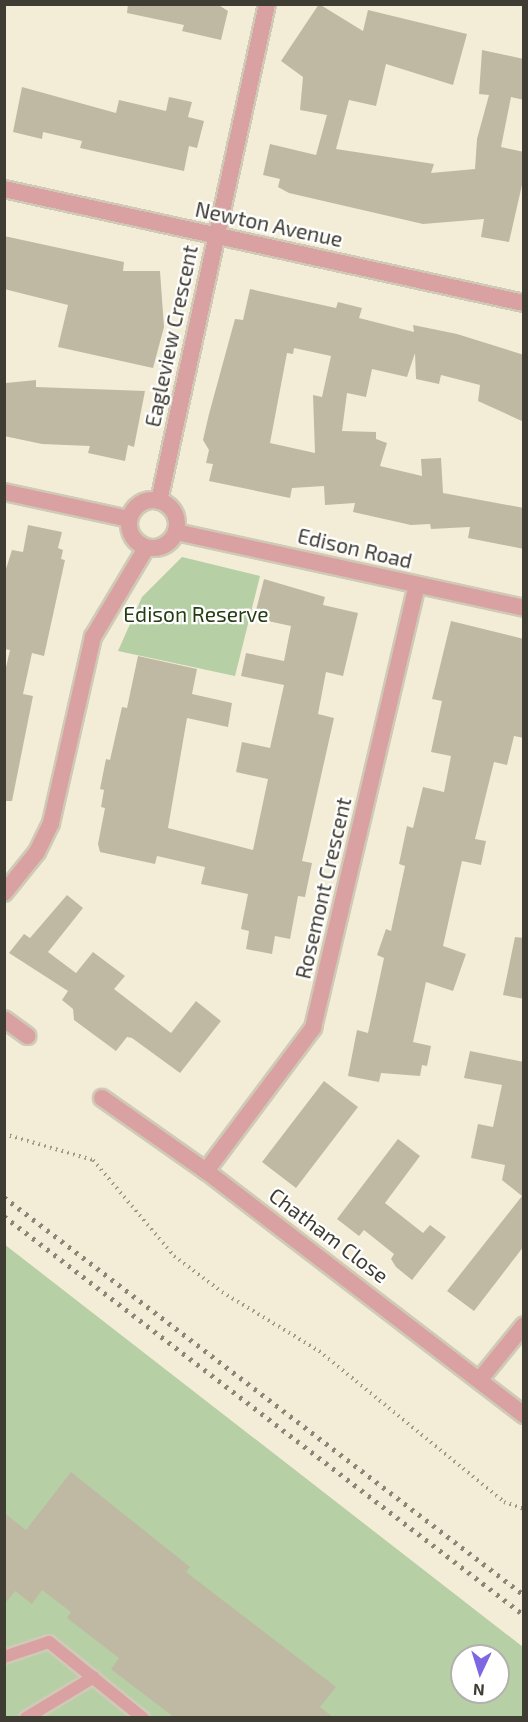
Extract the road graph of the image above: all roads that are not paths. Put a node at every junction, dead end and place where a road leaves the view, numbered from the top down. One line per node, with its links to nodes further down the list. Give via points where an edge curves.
1 (267, 4): 3 (street, Eagleview Crescent)
2 (4, 189): 3 (street, Newton Avenue)
3 (216, 236): 4 (street, Newton Avenue); 6 (street, Eagleview Crescent)
4 (524, 303)
5 (4, 492): 7 (street)
6 (159, 501): 7 (street, via 143,502); 8 (street, via 172,509)
7 (129, 519): 9 (street, via 130,533)
8 (176, 532): 9 (street, via 168,544); 10 (street, Edison Road)
9 (146, 548): 12 (street, via 93,637 51,823 37,852)
10 (417, 585): 11 (street, Edison Road); 16 (street, Rosemont Crescent, via 313,1028)
11 (524, 608)
12 (4, 893)
13 (4, 1019): 14 (street)
14 (27, 1036)
15 (102, 1098): 16 (street, Chatham Close)
16 (206, 1171): 18 (street, Chatham Close)
17 (524, 1325): 18 (street)
18 (481, 1378): 19 (street, Chatham Close)
19 (524, 1414)
20 (4, 1657): 21 (lane, via 49,1642)
21 (94, 1677): 22 (lane); 23 (lane)
22 (26, 1718)
23 (143, 1718)

